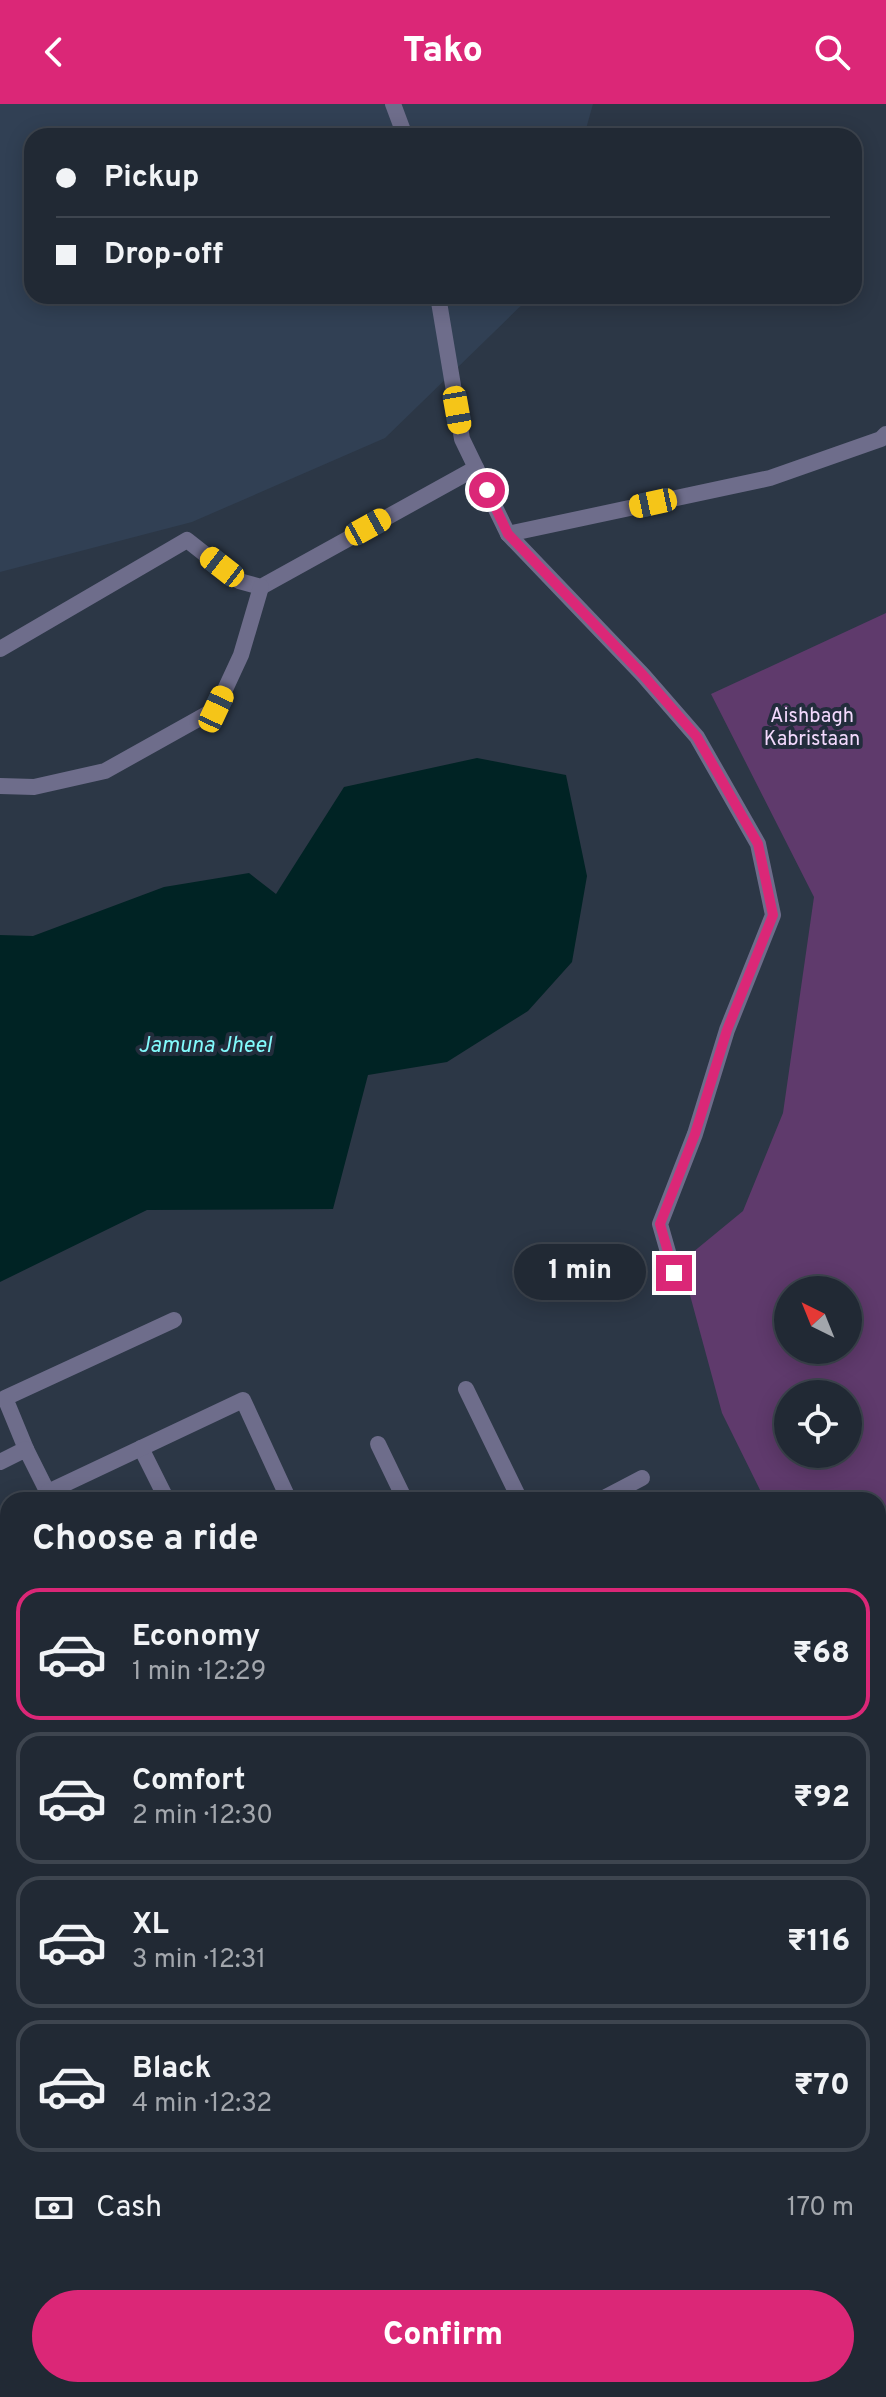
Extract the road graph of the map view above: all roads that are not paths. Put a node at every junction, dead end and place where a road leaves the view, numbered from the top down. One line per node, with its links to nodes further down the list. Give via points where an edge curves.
1 (393, 104): 2 (street)
2 (402, 128)
3 (439, 304): 5 (street, via 462,439)
4 (886, 434): 6 (street, via 770,478)
5 (476, 468): 6 (street); 7 (street)
6 (508, 534): 10 (street, via 697,737 758,844 773,915 660,1224)
7 (261, 587): 8 (street, via 239,581 187,540); 9 (street, via 241,655 216,709 105,771 34,787)
8 (0, 649)
9 (0, 786)
10 (674, 1273)
11 (174, 1320): 15 (street, via 5,1398)
12 (466, 1389): 23 (street)
13 (378, 1444): 22 (street)
14 (141, 1448): 19 (street); 20 (street); 21 (street, via 243,1400)
15 (26, 1449): 16 (street); 18 (street)
16 (0, 1462)
17 (642, 1478): 24 (street)
18 (48, 1492)
19 (58, 1492)
20 (163, 1492)
21 (285, 1492)
22 (399, 1492)
23 (516, 1492)
24 (615, 1492)

